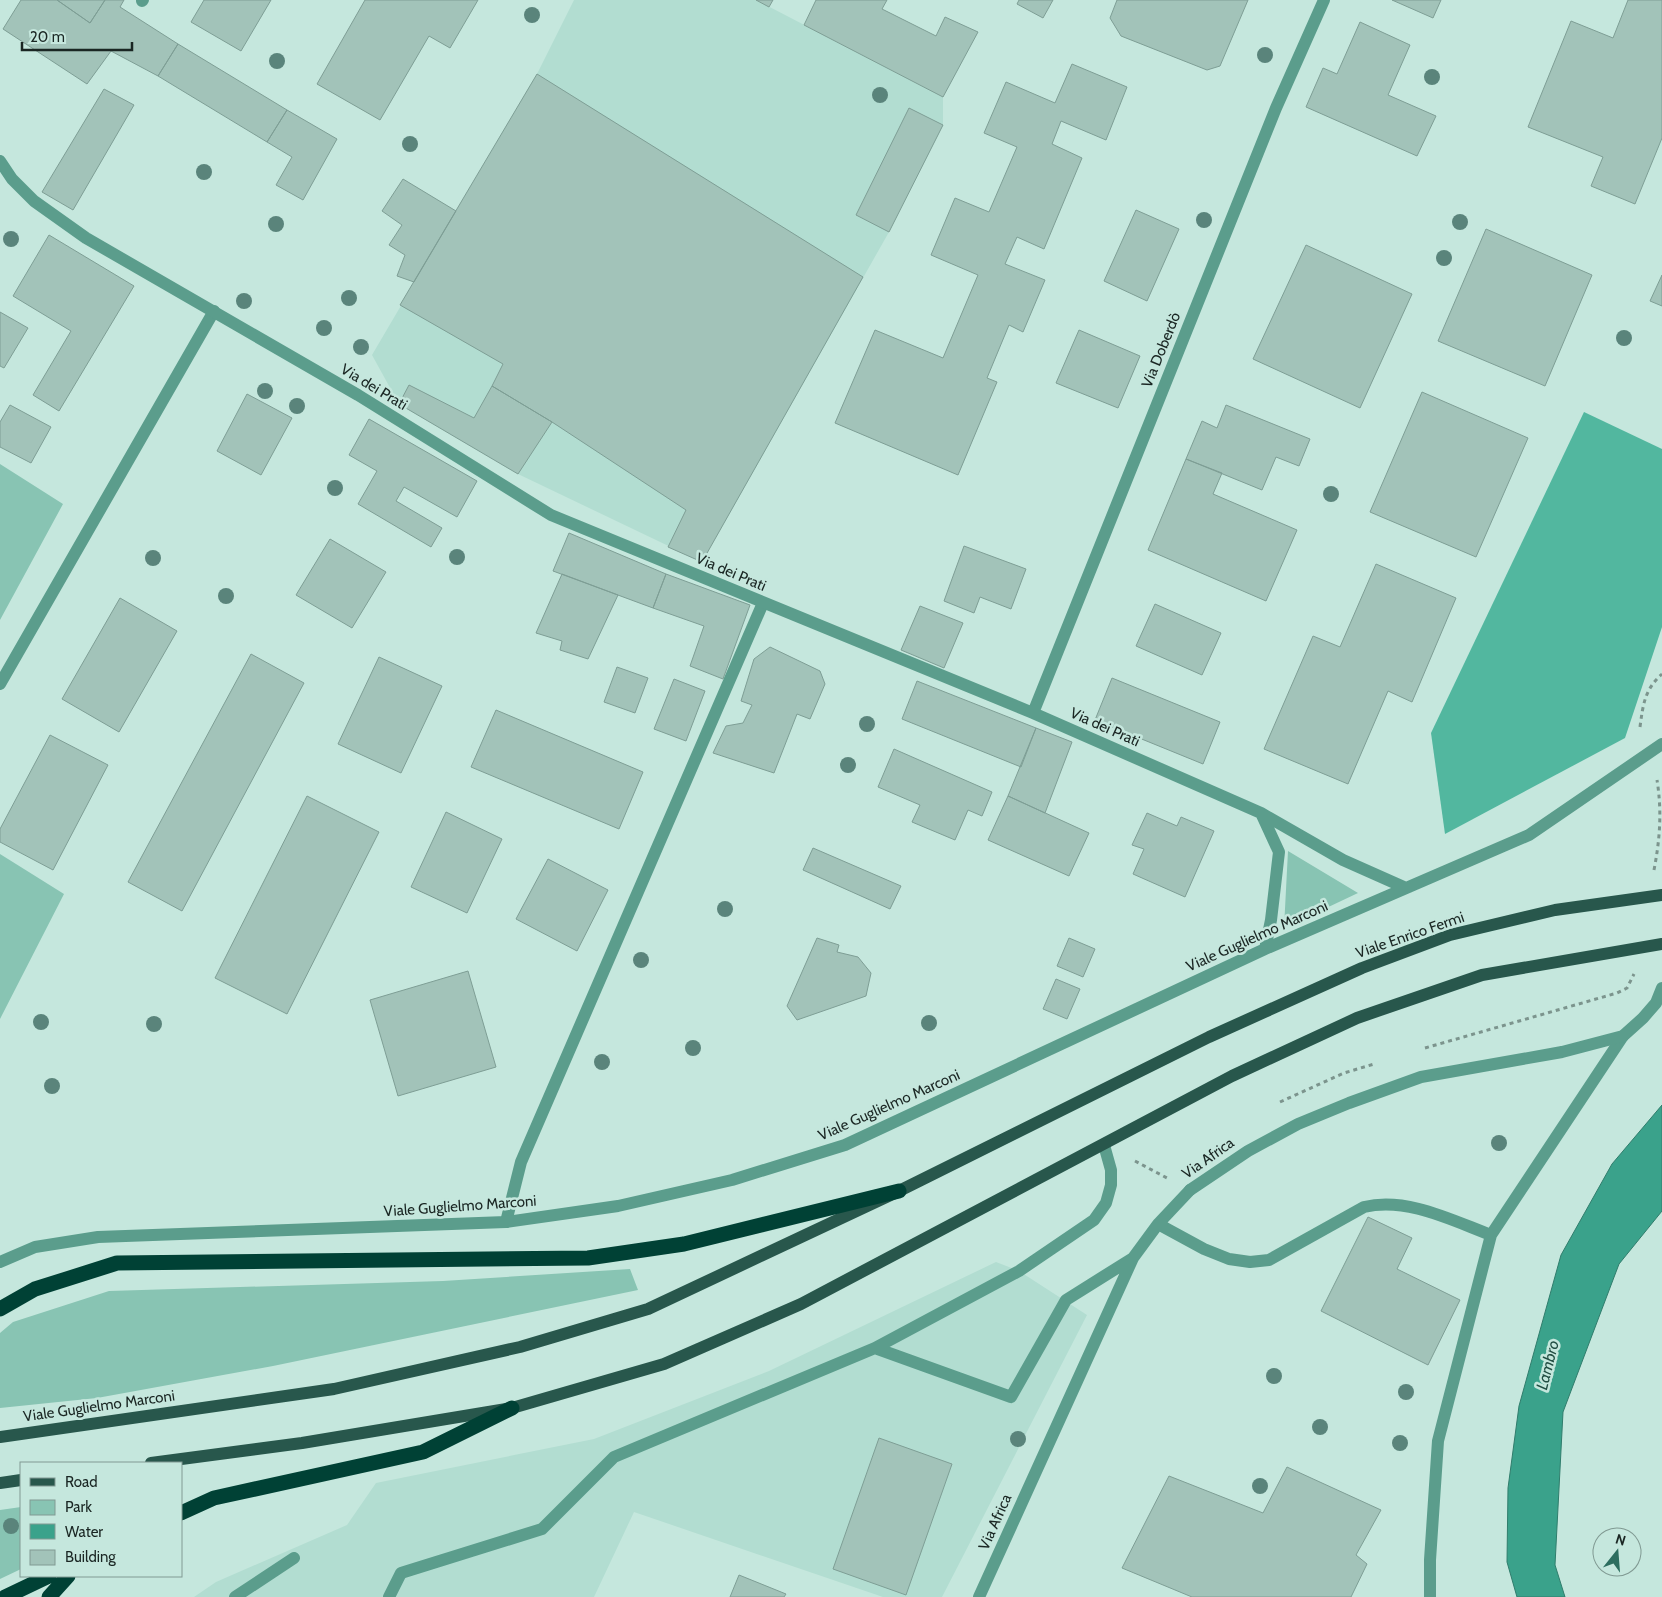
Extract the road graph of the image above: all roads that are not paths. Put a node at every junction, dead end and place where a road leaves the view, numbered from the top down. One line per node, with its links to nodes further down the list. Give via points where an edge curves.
1 (1324, 0): 6 (street, Via Doberdò, via 1272,117)
2 (0, 161): 3 (street, Via dei Prati, via 34,201 58,220)
3 (214, 311): 4 (street, Via dei Prati, via 358,395 551,515); 5 (street)
4 (762, 603): 6 (street, Via dei Prati); 18 (street, via 521,1162)
5 (0, 684)
6 (1033, 714): 8 (street, Via dei Prati)
7 (1662, 744): 9 (street, Viale Guglielmo Marconi, via 1529,835)
8 (1260, 813): 9 (street, Via dei Prati, via 1343,860); 12 (street, via 1278,852)
9 (1406, 888): 12 (street, Viale Guglielmo Marconi)
10 (1662, 895): 15 (main road, Viale Enrico Fermi, via 1555,910 1450,935 1362,968)
11 (1662, 944): 16 (main road, via 1482,975 1357,1018 1232,1076)
12 (1265, 949): 18 (street, Viale Guglielmo Marconi, via 845,1145 722,1183 618,1206)
13 (1662, 988): 14 (street, Via Africa, via 1656,1003)
14 (1623, 1036): 19 (street, Via Africa, via 1562,1052 1421,1077 1348,1103 1298,1124 1248,1151 1190,1190); 20 (street)
15 (1209, 1037): 17 (main road, Viale Guglielmo Marconi)
16 (1104, 1145): 24 (street, via 1112,1170 1111,1185 1106,1203 1094,1220 1019,1272); 25 (main road, via 801,1304 664,1364)
17 (899, 1191): 23 (highway, via 684,1244 588,1258 117,1263 35,1289); 26 (main road, Viale Guglielmo Marconi, via 648,1309 520,1347 334,1389)
18 (506, 1222): 22 (street, Viale Guglielmo Marconi, via 98,1237 35,1247)
19 (1158, 1224): 20 (street, via 1204,1249 1229,1259 1250,1262 1269,1260 1364,1207 1381,1203 1424,1210); 21 (street, Via Africa)
20 (1491, 1235): 39 (street, via 1438,1441)
21 (1133, 1258): 24 (street, via 1066,1300 1011,1397); 38 (street, Via Africa)
22 (0, 1262)
23 (0, 1309)
24 (875, 1348): 37 (street, via 614,1457 542,1529 401,1573)
25 (512, 1408): 27 (main road, via 302,1443); 30 (highway, via 423,1452 214,1498)
26 (0, 1437)
27 (159, 1462)
28 (20, 1480): 29 (main road)
29 (0, 1483)
30 (182, 1513)
31 (294, 1558): 36 (street)
32 (47, 1577): 34 (highway)
33 (67, 1577): 35 (highway)
34 (5, 1597)
35 (49, 1597)
36 (235, 1597)
37 (389, 1597)
38 (979, 1597)
39 (1430, 1597)

